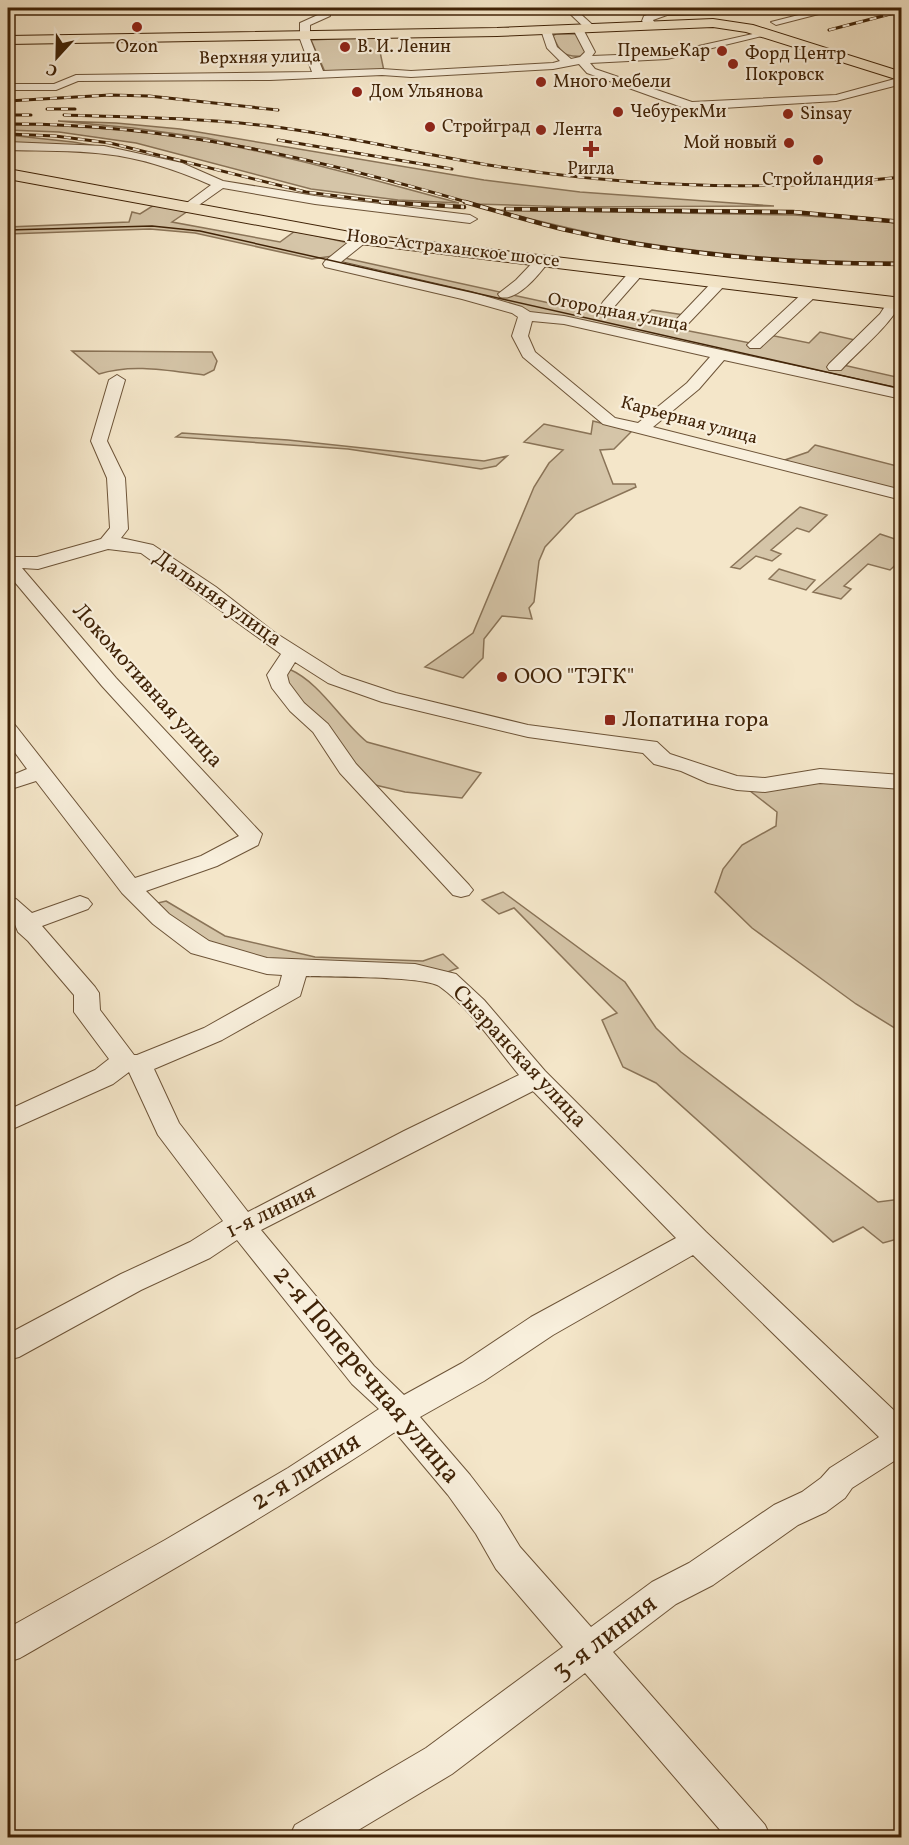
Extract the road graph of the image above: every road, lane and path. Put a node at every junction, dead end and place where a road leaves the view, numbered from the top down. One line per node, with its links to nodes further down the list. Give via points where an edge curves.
1 (325, 8): 12 (street, via 324,16 305,23)
2 (569, 8): 9 (street)
3 (737, 8): 5 (street)
4 (837, 8): 6 (street)
5 (668, 10): 8 (street, via 648,18)
6 (814, 10): 7 (street)
7 (776, 22)
8 (651, 25): 9 (main road); 11 (main road, via 713,23)
9 (584, 29): 10 (main road); 14 (street, via 590,52)
10 (546, 30): 12 (main road); 15 (street, via 552,48)
11 (762, 33): 14 (street, Верхняя улица, via 667,56); 17 (main road)
12 (305, 35): 13 (main road); 16 (street)
13 (8, 40)
14 (584, 60): 15 (street, Верхняя улица); 17 (street, via 595,72 690,106 836,98)
15 (570, 64): 16 (street, Верхняя улица, via 416,74)
16 (319, 75): 18 (street, Верхняя улица, via 76,78 56,87)
17 (902, 78)
18 (8, 87)
19 (8, 146): 21 (street, via 128,154 178,166)
20 (8, 174): 22 (main road, Ново-Астраханское шоссе)
21 (220, 183): 22 (street); 23 (street, via 315,200)
22 (189, 208): 24 (main road, Ново-Астраханское шоссе)
23 (470, 219)
24 (361, 239): 25 (main road, Ново-Астраханское шоссе); 32 (street, Огородная улица, via 330,264 466,295)
25 (543, 260): 26 (main road, Ново-Астраханское шоссе); 29 (street)
26 (637, 272): 27 (main road, Ново-Астраханское шоссе); 31 (street)
27 (720, 282): 28 (main road, Ново-Астраханское шоссе); 33 (street)
28 (811, 293): 30 (main road, Ново-Астраханское шоссе); 34 (street)
29 (505, 294)
30 (898, 303): 36 (street)
31 (608, 305)
32 (526, 316): 35 (street, Огородная улица, via 564,320); 39 (street, Карьерная улица, via 520,336 528,354 602,416)
33 (679, 325)
34 (755, 345)
35 (721, 354): 38 (street, Огородная улица); 39 (street, via 693,386)
36 (835, 367)
37 (117, 380): 41 (street, via 99,441 116,478 119,529)
38 (902, 394)
39 (640, 430): 40 (street, Карьерная улица)
40 (902, 495)
41 (107, 543): 42 (street, via 38,563); 43 (street, Дальняя улица, via 147,549)
42 (8, 562): 48 (street, Локомотивная улица, via 109,682 251,834 250,840 208,861)
43 (295, 654): 46 (street, via 335,679 389,698 528,731 649,747 662,759 737,783 765,785 820,776); 49 (street, Дальняя улица, via 285,660 277,675 279,684 321,728 348,768)
44 (8, 729): 45 (street, Сызранская улица)
45 (42, 771): 47 (street); 48 (street, Сызранская улица)
46 (902, 782)
47 (8, 784)
48 (130, 888): 52 (street, Сызранская улица, via 200,947 245,961)
49 (461, 890)
50 (80, 904): 51 (street)
51 (17, 922): 53 (street, 2-я Поперечная улица, via 38,935 86,993 87,1012)
52 (296, 968): 53 (street, via 291,990 213,1034); 54 (street, Сызранская улица, via 415,972 447,980 475,1005)
53 (131, 1064): 55 (street); 56 (street, 2-я Поперечная улица, via 168,1128)
54 (536, 1078): 56 (street, 1-я линия); 57 (street, Сызранская улица)
55 (8, 1121)
56 (243, 1225): 58 (street, 1-я линия); 59 (street, 2-я Поперечная улица, via 363,1375)
57 (696, 1240): 59 (street, 2-я линия, via 542,1326); 60 (street, Сызранская улица)
58 (8, 1348)
59 (400, 1414): 61 (street, 2-я линия, via 177,1551); 62 (street, 2-я Поперечная улица, via 488,1524 508,1558)
60 (901, 1439): 62 (street, 3-я линия, via 841,1478 814,1502 786,1515 701,1574 664,1593)
61 (8, 1646)
62 (587, 1650): 63 (street, 3-я линия, via 439,1761); 64 (street, 2-я Поперечная улица)
63 (308, 1838)
64 (752, 1838)

